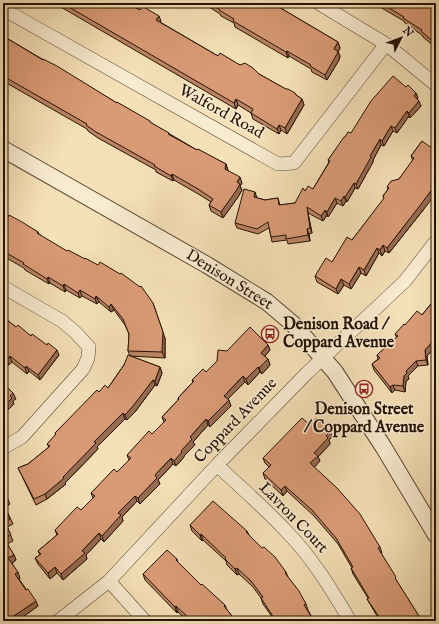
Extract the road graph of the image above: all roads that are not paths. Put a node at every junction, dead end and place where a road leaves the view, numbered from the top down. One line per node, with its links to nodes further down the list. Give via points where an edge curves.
1 (318, 3): 3 (street)
2 (3, 8): 3 (street, Walford Road, via 278,164 294,163)
3 (386, 44): 4 (street)
4 (436, 85)
5 (3, 149): 8 (street, Denison Street, via 268,302 294,324)
6 (436, 241): 8 (street, Coppard Avenue, via 405,281)
7 (3, 287): 9 (street, via 62,322 76,332 89,347 83,369 22,438)
8 (324, 358): 10 (street, Coppard Avenue); 11 (street, Denison Street, via 384,448)
9 (3, 448)
10 (216, 465): 12 (street, Coppard Avenue); 15 (street, Lavron Court, via 292,537 324,577)
11 (436, 535)
12 (109, 581): 13 (street, Coppard Avenue); 14 (street)
13 (58, 621)
14 (145, 621)
15 (350, 621)

